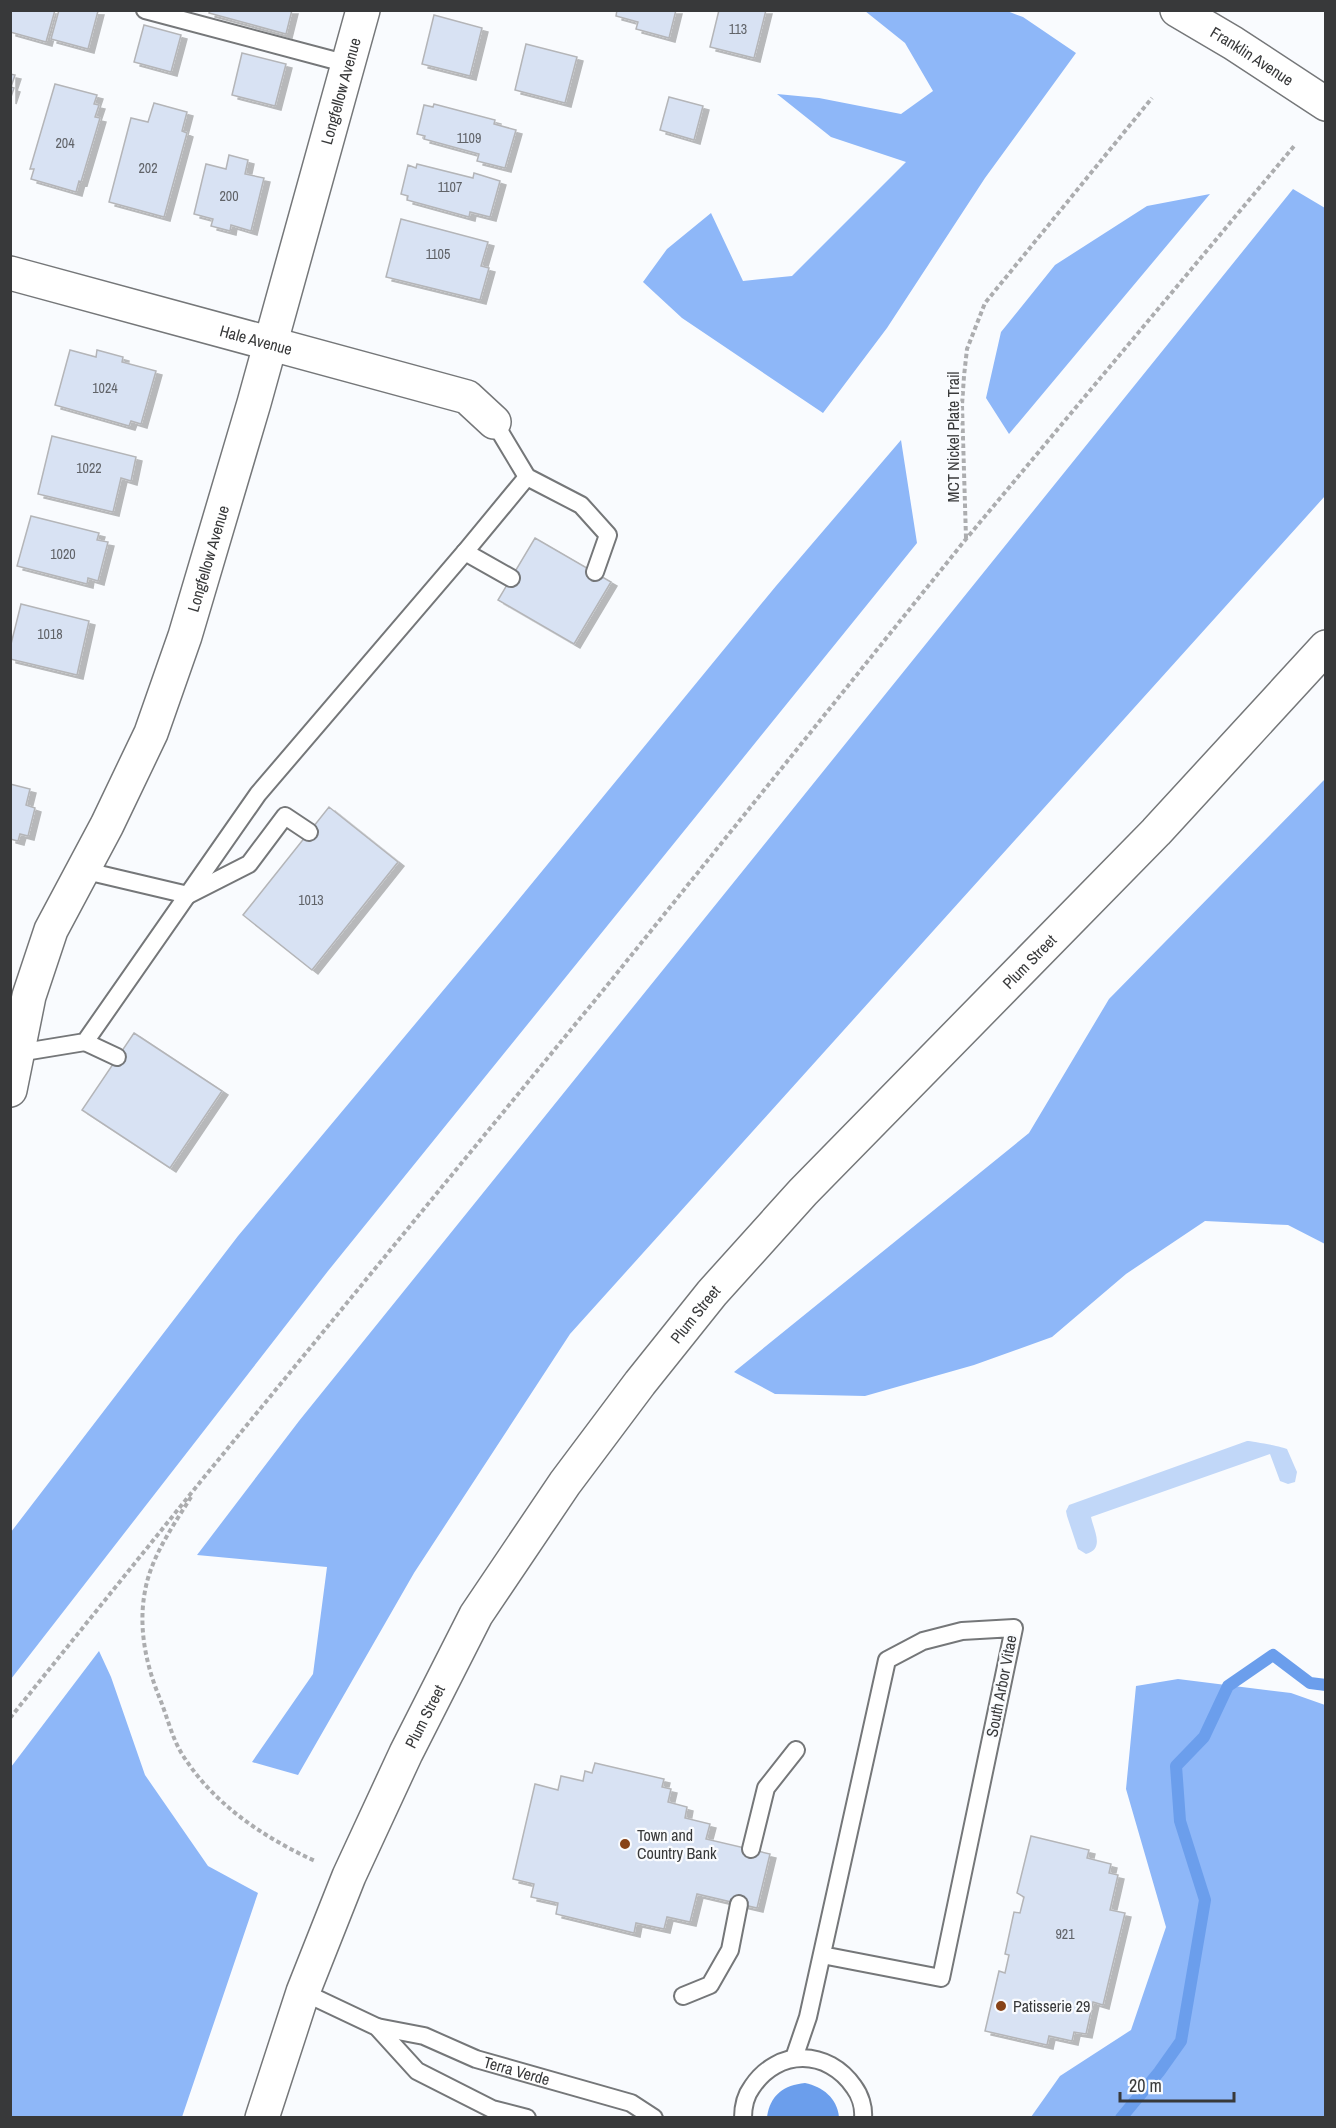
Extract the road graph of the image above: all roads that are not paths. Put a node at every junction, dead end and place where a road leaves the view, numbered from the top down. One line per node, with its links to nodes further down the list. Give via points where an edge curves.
1 (146, 10): 4 (lane)
2 (363, 10): 4 (street, Longfellow Avenue)
3 (1177, 10): 5 (street, Franklin Avenue)
4 (348, 64): 7 (street, Longfellow Avenue)
5 (1326, 104)
6 (10, 273): 7 (street, Hale Avenue)
7 (271, 343): 8 (street, Hale Avenue, via 467,397); 15 (street, Longfellow Avenue, via 189,625 151,733)
8 (494, 422): 9 (lane)
9 (527, 477): 10 (lane); 11 (lane, via 581,505 608,536)
10 (465, 552): 12 (lane); 16 (lane, via 258,794)
11 (595, 572)
12 (511, 578)
13 (1326, 647): 25 (street, Plum Street, via 1156,832 803,1192 712,1293 647,1374 565,1483 476,1615 349,1876)
14 (309, 832): 16 (lane, via 285,816 249,864)
15 (82, 870): 16 (lane); 18 (street, Longfellow Avenue, via 51,930 29,996)
16 (188, 895): 17 (lane)
17 (85, 1042): 18 (lane); 19 (lane)
18 (18, 1053): 20 (street, Longfellow Avenue)
19 (117, 1057)
20 (10, 1090)
21 (796, 1750): 22 (lane, via 766,1788)
22 (751, 1849)
23 (739, 1904): 26 (lane, via 730,1950 710,1985)
24 (822, 1955): 24 (lane, South Arbor Vitae, via 887,1660 923,1641 962,1631 1014,1628 941,1978); 28 (lane, South Arbor Vitae)
25 (303, 1992): 27 (lane, Terra Verde); 29 (street, Plum Street)
26 (683, 1995)
27 (377, 2028): 30 (lane, Terra Verde, via 417,2071 492,2109); 31 (lane, Terra Verde, via 424,2036 476,2059 631,2103)
28 (794, 2058): 32 (lane, via 776,2064 760,2076 749,2092); 33 (lane, via 833,2065 848,2078 859,2094)
29 (262, 2118)
30 (527, 2118)
31 (654, 2118)
32 (743, 2118)
33 (863, 2118)

